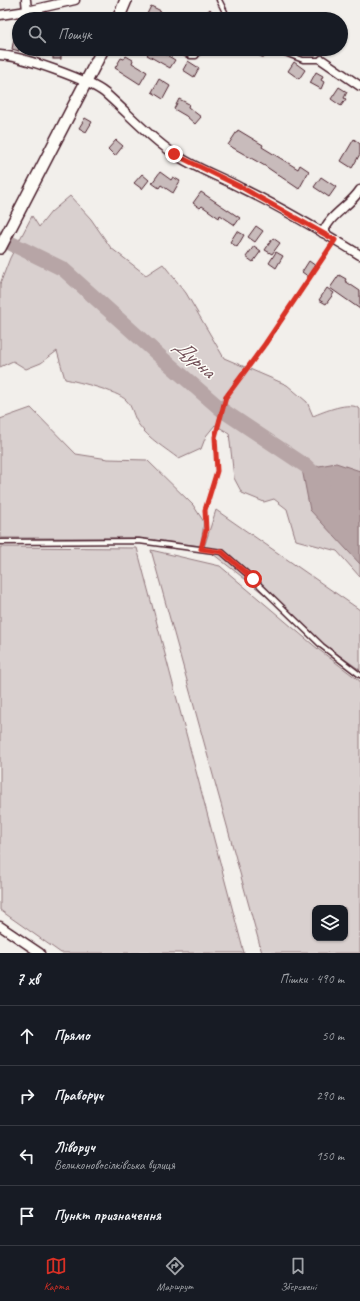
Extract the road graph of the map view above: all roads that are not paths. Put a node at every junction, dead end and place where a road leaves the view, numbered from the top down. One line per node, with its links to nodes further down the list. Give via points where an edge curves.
1 (26, 0): 5 (street)
2 (75, 0): 5 (street)
3 (126, 0): 7 (main road)
4 (219, 0): 8 (lane)
5 (27, 11): 6 (street)
6 (20, 12)
7 (123, 12)
8 (225, 12)
9 (12, 13): 10 (street)
10 (0, 15)
11 (0, 55): 15 (street, via 28,61)
12 (100, 56): 15 (main road)
13 (293, 56): 14 (lane, via 303,60)
14 (322, 60): 16 (street)
15 (86, 83): 18 (street, via 104,92 174,154 241,187); 19 (main road)
16 (360, 86)
17 (360, 190): 18 (street, via 354,199 326,224)
18 (323, 233): 20 (street)
19 (0, 248)
20 (360, 255)
21 (0, 542): 22 (lane, via 139,541 222,552 322,646)
22 (360, 675)
23 (0, 926): 24 (street)
24 (40, 953)

